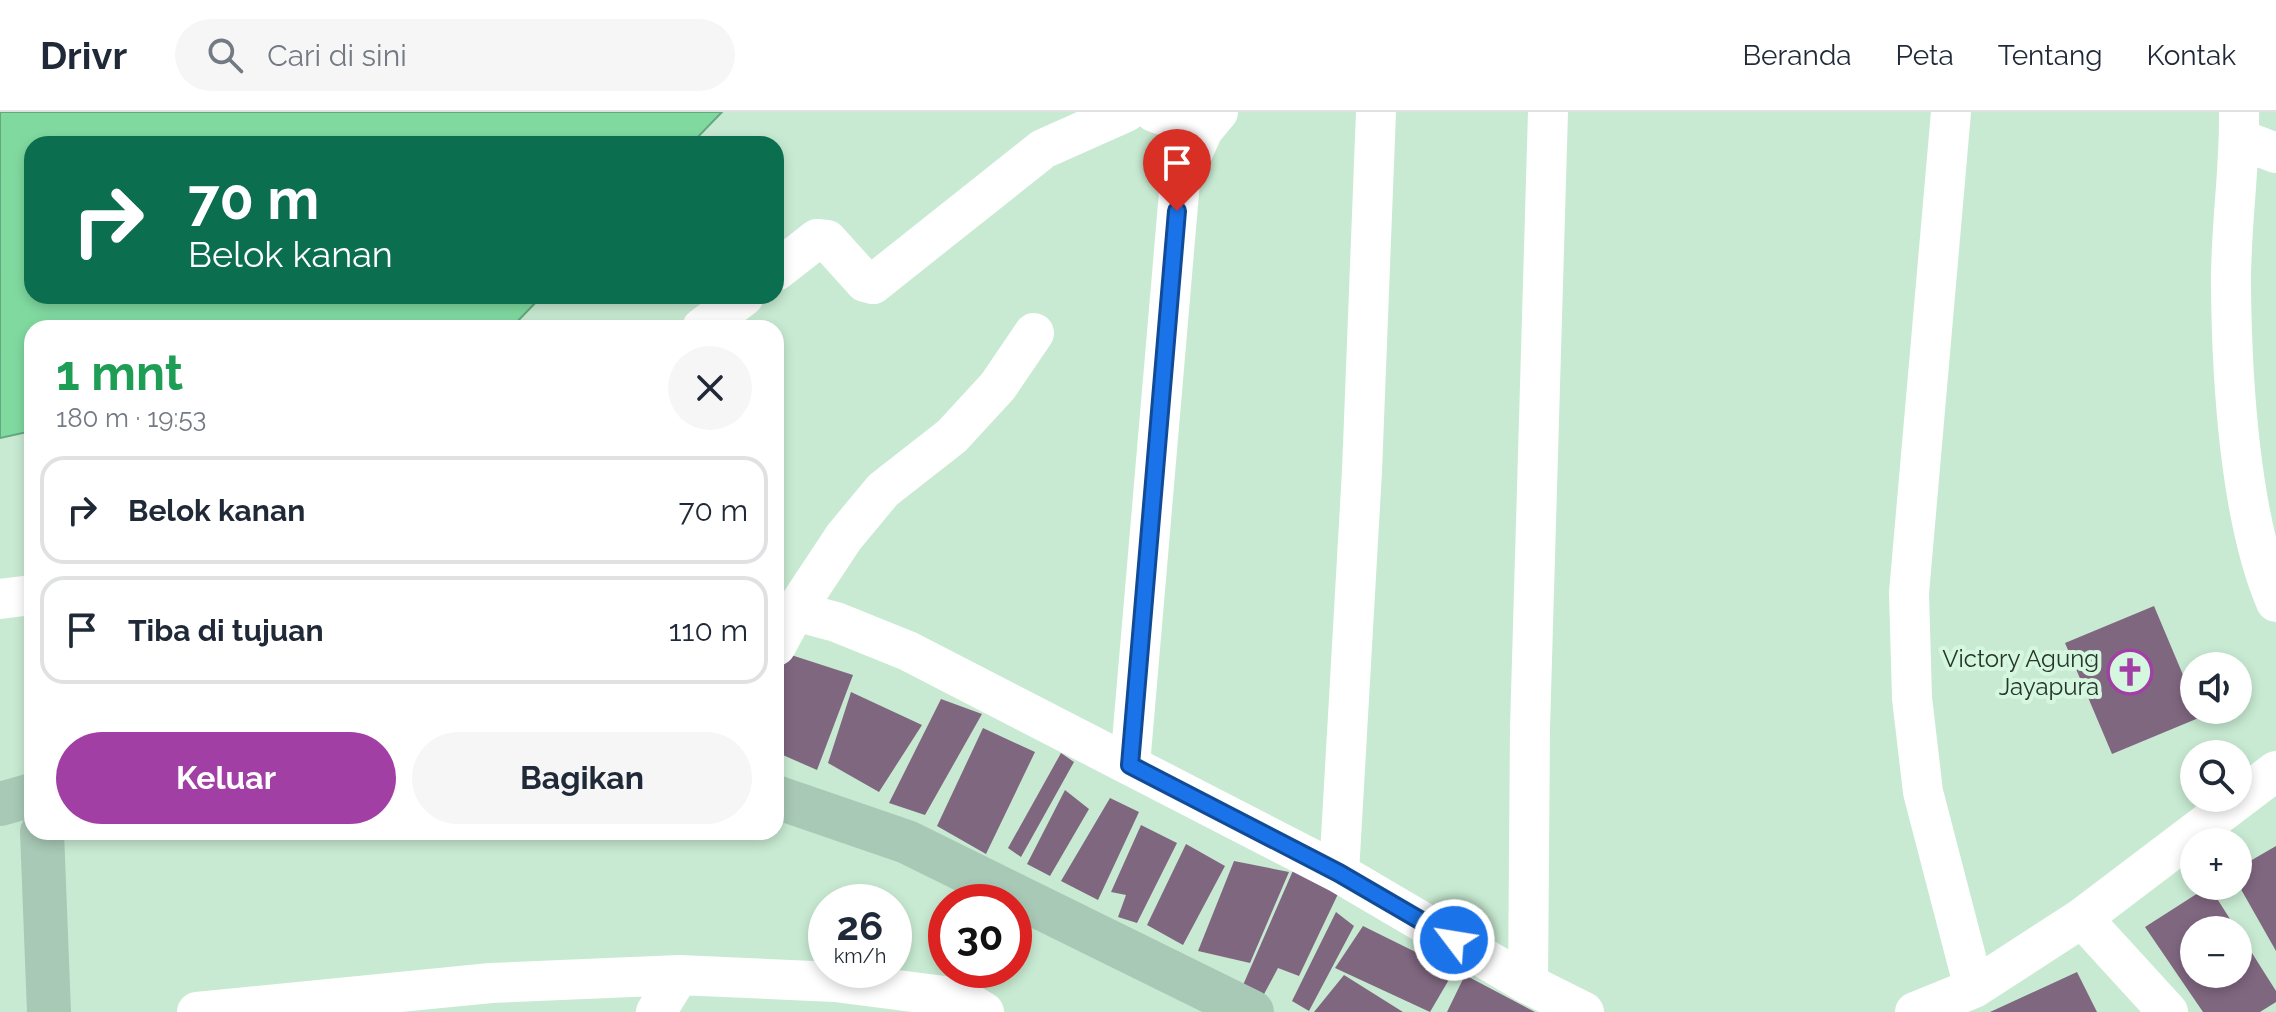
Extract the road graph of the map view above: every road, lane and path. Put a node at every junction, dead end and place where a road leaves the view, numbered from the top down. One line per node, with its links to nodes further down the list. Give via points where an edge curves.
1 (1126, 112): 9 (street, via 1043,149 873,284 865,282 827,240 817,239)
2 (1154, 112): 6 (street)
3 (1376, 112): 24 (street)
4 (1548, 112): 27 (street)
5 (1951, 112): 28 (street, via 1909,593 1912,698 1923,792)
6 (1210, 121): 18 (street, via 1180,181)
7 (2239, 126): 8 (street); 15 (street, via 2231,288 2239,436 2263,572)
8 (2276, 153)
9 (784, 265)
10 (734, 304): 11 (street)
11 (712, 320)
12 (1034, 333): 16 (street, via 998,386 952,436 883,490)
13 (24, 596): 14 (street)
14 (0, 599)
15 (2276, 602)
16 (795, 611): 17 (street); 18 (street, via 908,651)
17 (784, 631)
18 (1130, 765): 24 (street)
19 (2276, 771): 25 (street)
20 (24, 797): 22 (street)
21 (784, 800): 33 (street, via 907,842)
22 (0, 804)
23 (42, 840): 29 (street)
24 (1339, 873): 27 (street)
25 (2082, 918): 28 (street); 36 (street)
26 (679, 975): 30 (street, via 491,983); 31 (street); 32 (street, via 835,982 960,998)
27 (1528, 984): 34 (street)
28 (1974, 988): 35 (street)
29 (49, 1012)
30 (197, 1012)
31 (656, 1012)
32 (984, 1012)
33 (1252, 1012)
34 (1584, 1012)
35 (1915, 1012)
36 (2168, 1012)

